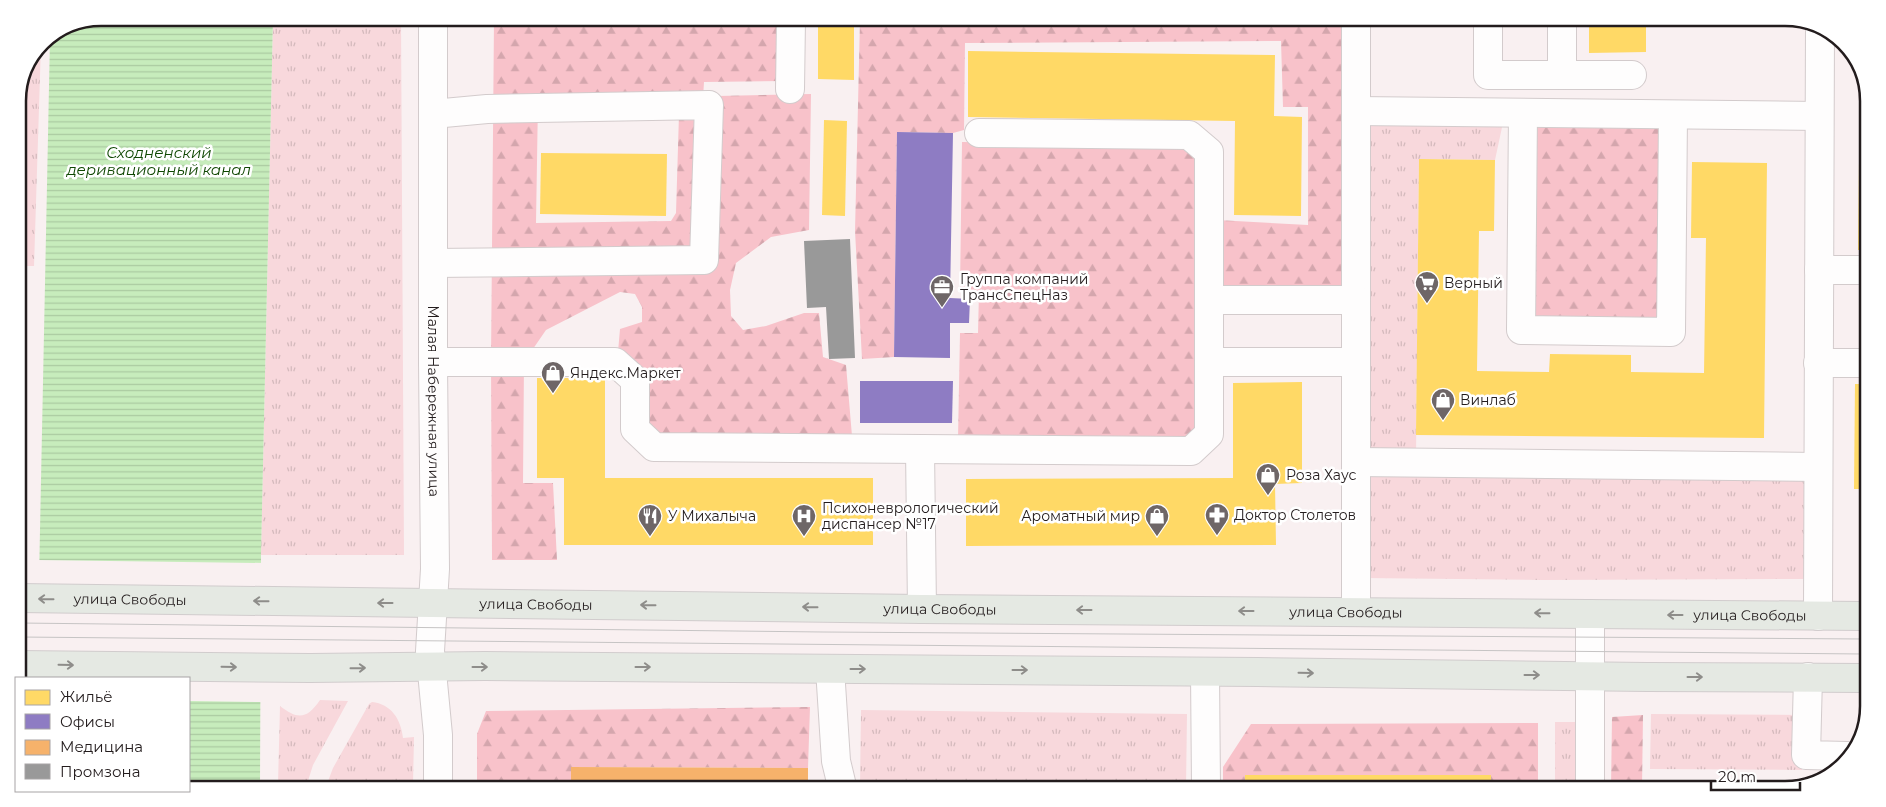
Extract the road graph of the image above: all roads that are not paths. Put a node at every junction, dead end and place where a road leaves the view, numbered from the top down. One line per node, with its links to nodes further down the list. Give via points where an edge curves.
1 (433, 26): 12 (street, Малая Набережная улица)
2 (791, 26): 9 (street)
3 (1356, 26): 10 (street)
4 (1488, 26): 7 (street, via 1488,75)
5 (1562, 26): 7 (street)
6 (1820, 35): 14 (street)
7 (1562, 75): 8 (street)
8 (1632, 75)
9 (790, 88)
10 (1356, 111): 11 (street); 20 (street)
11 (1523, 113): 13 (street); 13 (street, via 1520,330 1671,332)
12 (433, 114): 16 (street, Малая Набережная улица); 16 (street, via 488,108 709,105 704,260)
13 (1673, 114): 14 (street)
14 (1819, 116): 17 (street)
15 (979, 133): 19 (street, via 1189,135 1210,152)
16 (433, 263): 21 (street, Малая Набережная улица)
17 (1819, 270): 18 (street); 25 (street)
18 (1860, 270)
19 (1209, 300): 20 (street); 22 (street)
20 (1356, 300): 23 (street)
21 (433, 362): 26 (street, via 615,362 635,380 635,430 654,447); 30 (street, Малая Набережная улица)
22 (1209, 362): 23 (street); 26 (street, via 1209,434 1191,452)
23 (1356, 362): 27 (street)
24 (1860, 362): 25 (street)
25 (1818, 363): 28 (street)
26 (920, 450): 31 (street)
27 (1356, 462): 28 (street); 32 (street)
28 (1818, 467): 34 (street)
29 (26, 598): 30 (main road, улица Свободы, one-way to 29)
30 (433, 603): 31 (main road, улица Свободы, one-way to 30); 37 (street, Малая Набережная улица)
31 (922, 609): 32 (main road, улица Свободы, one-way to 31)
32 (1356, 612): 33 (main road, улица Свободы, one-way to 32)
33 (1590, 614): 34 (main road, улица Свободы, one-way to 33); 40 (street)
34 (1818, 616): 35 (main road, улица Свободы)
35 (1860, 616)
36 (26, 665): 37 (main road, one-way to 37)
37 (432, 667): 38 (main road, one-way to 38); 44 (street, Малая Набережная улица)
38 (830, 669): 39 (main road, one-way to 39); 45 (street, via 836,761)
39 (1205, 672): 40 (main road, one-way to 40); 46 (street)
40 (1590, 676): 41 (main road, one-way to 41); 47 (street)
41 (1808, 677): 42 (main road); 43 (street, via 1806,755)
42 (1860, 678)
43 (1840, 756)
44 (438, 781)
45 (841, 781)
46 (1206, 781)
47 (1590, 781)

